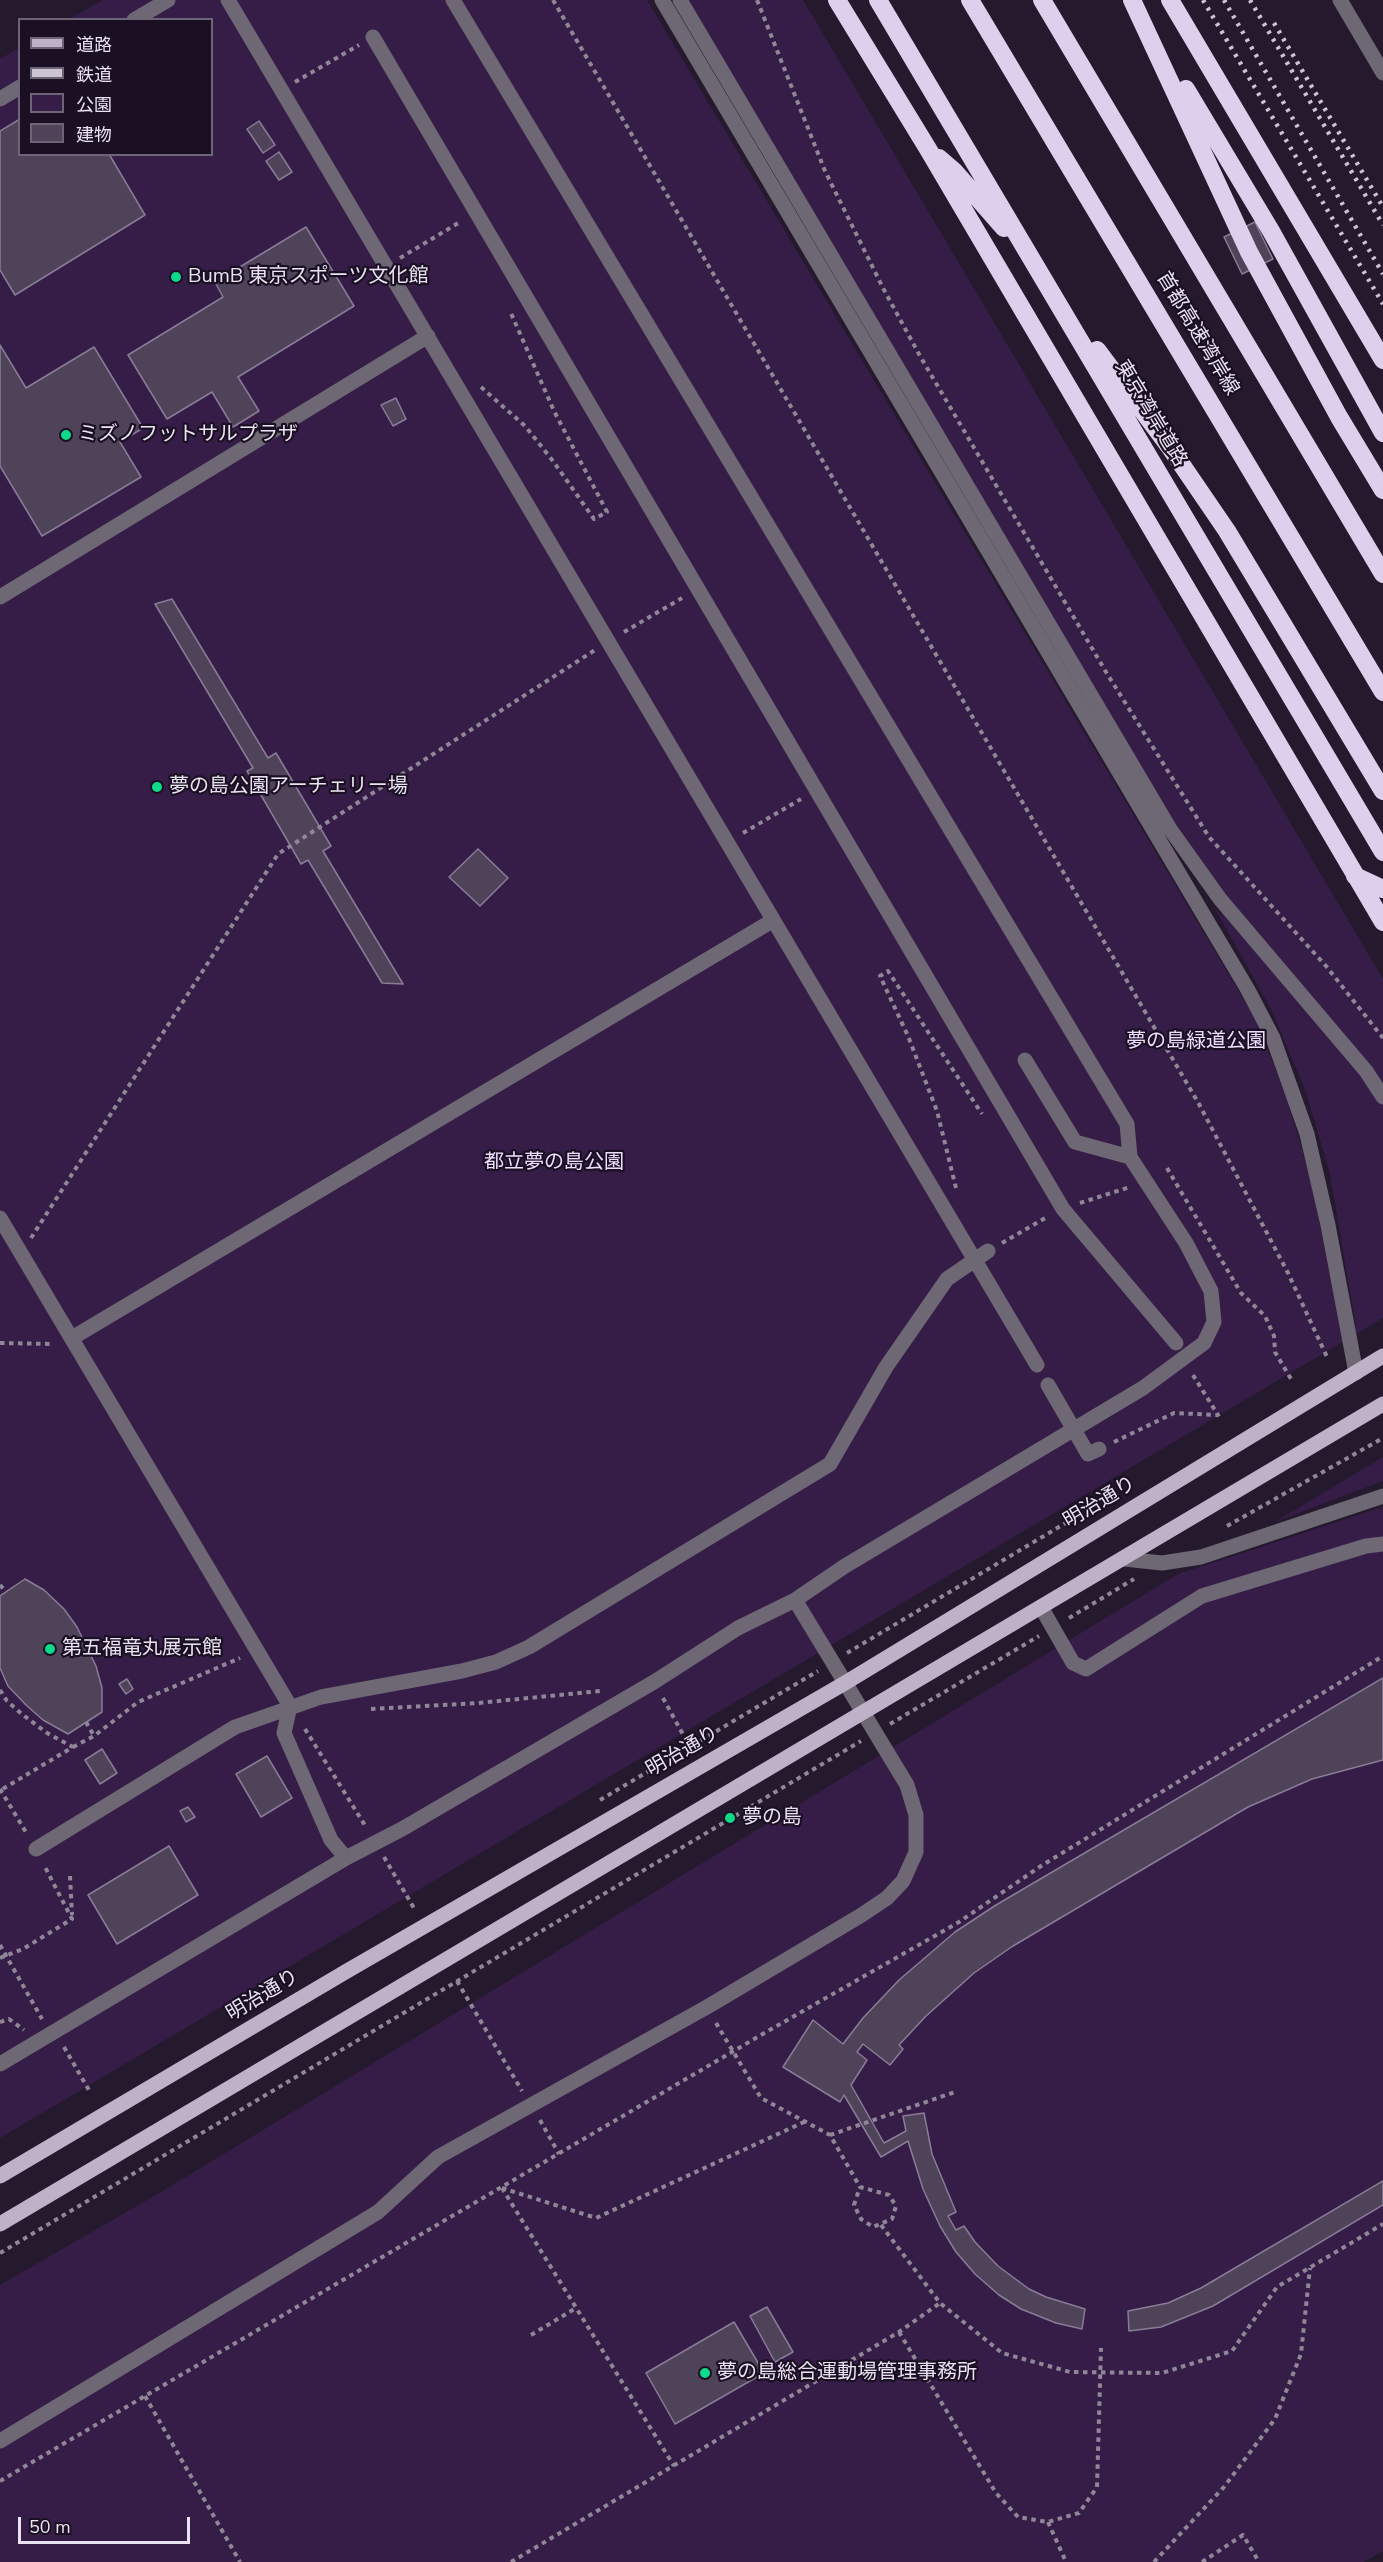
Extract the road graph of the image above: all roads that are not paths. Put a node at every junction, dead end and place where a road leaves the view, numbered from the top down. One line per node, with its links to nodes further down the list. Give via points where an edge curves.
1 (168, 0): 13 (street)
2 (228, 0): 20 (street)
3 (453, 0): 35 (street, via 1127,1124)
4 (662, 0): 42 (street, via 1273,1038 1307,1134)
5 (680, 0): 34 (street, via 1170,829 1220,899 1366,1071)
6 (837, 0): 19 (highway)
7 (878, 0): 28 (highway, 東京湾岸道路)
8 (970, 0): 26 (highway, 首都高速湾岸線)
9 (1042, 0): 24 (highway, 首都高速湾岸線)
10 (1132, 0): 22 (highway, via 1271,231); 23 (highway, via 1249,252)
11 (1170, 0): 21 (highway)
12 (1340, 0): 15 (street)
13 (138, 18)
14 (372, 37): 39 (street, via 817,790 1057,1212)
15 (1378, 53): 16 (street)
16 (1383, 73)
17 (18, 88): 18 (street)
18 (0, 99)
19 (928, 149): 27 (highway, via 954,171 1019,247 1169,446 1227,531); 29 (highway)
20 (428, 336): 25 (street); 31 (street)
21 (1383, 360)
22 (1383, 433)
23 (1383, 490)
24 (1383, 574)
25 (0, 597)
26 (1383, 692)
27 (1383, 791)
28 (1383, 852)
29 (1354, 875): 30 (highway); 32 (highway)
30 (1383, 889)
31 (772, 921): 37 (street, via 945,1209); 38 (street)
32 (1383, 922)
33 (1025, 1060): 35 (street, via 1075,1142)
34 (1383, 1097)
35 (1130, 1157): 49 (street, via 1186,1243 1210,1291 1214,1322 1204,1343 1143,1388 845,1566)
36 (0, 1218): 38 (street)
37 (982, 1255): 41 (street); 52 (street, via 947,1279 886,1367 830,1464 529,1647 496,1662)
38 (74, 1341): 52 (street)
39 (1176, 1343)
40 (1383, 1356): 42 (main road, 明治通り)
41 (1036, 1365)
42 (1356, 1373): 51 (main road, 明治通り)
43 (1048, 1385): 45 (street, via 1088,1454)
44 (1383, 1404): 48 (main road)
45 (1100, 1449)
46 (1383, 1496): 48 (street, via 1201,1557 1162,1563)
47 (1383, 1544): 50 (street, via 1202,1596 1086,1669 1073,1663)
48 (1124, 1559): 50 (main road)
49 (795, 1600): 51 (street); 55 (street, via 738,1628 654,1682)
50 (1041, 1607): 53 (main road)
51 (845, 1683): 53 (street); 57 (main road, 明治通り)
52 (290, 1706): 54 (street, via 235,1726); 55 (street, via 284,1733 331,1840)
53 (863, 1713): 58 (main road); 59 (street, via 907,1785 916,1815 916,1852 903,1881 887,1898 707,2007 438,2157 378,2212)
54 (36, 1849)
55 (346, 1858): 56 (street)
56 (0, 2064)
57 (0, 2176)
58 (0, 2224)
59 (0, 2441)

